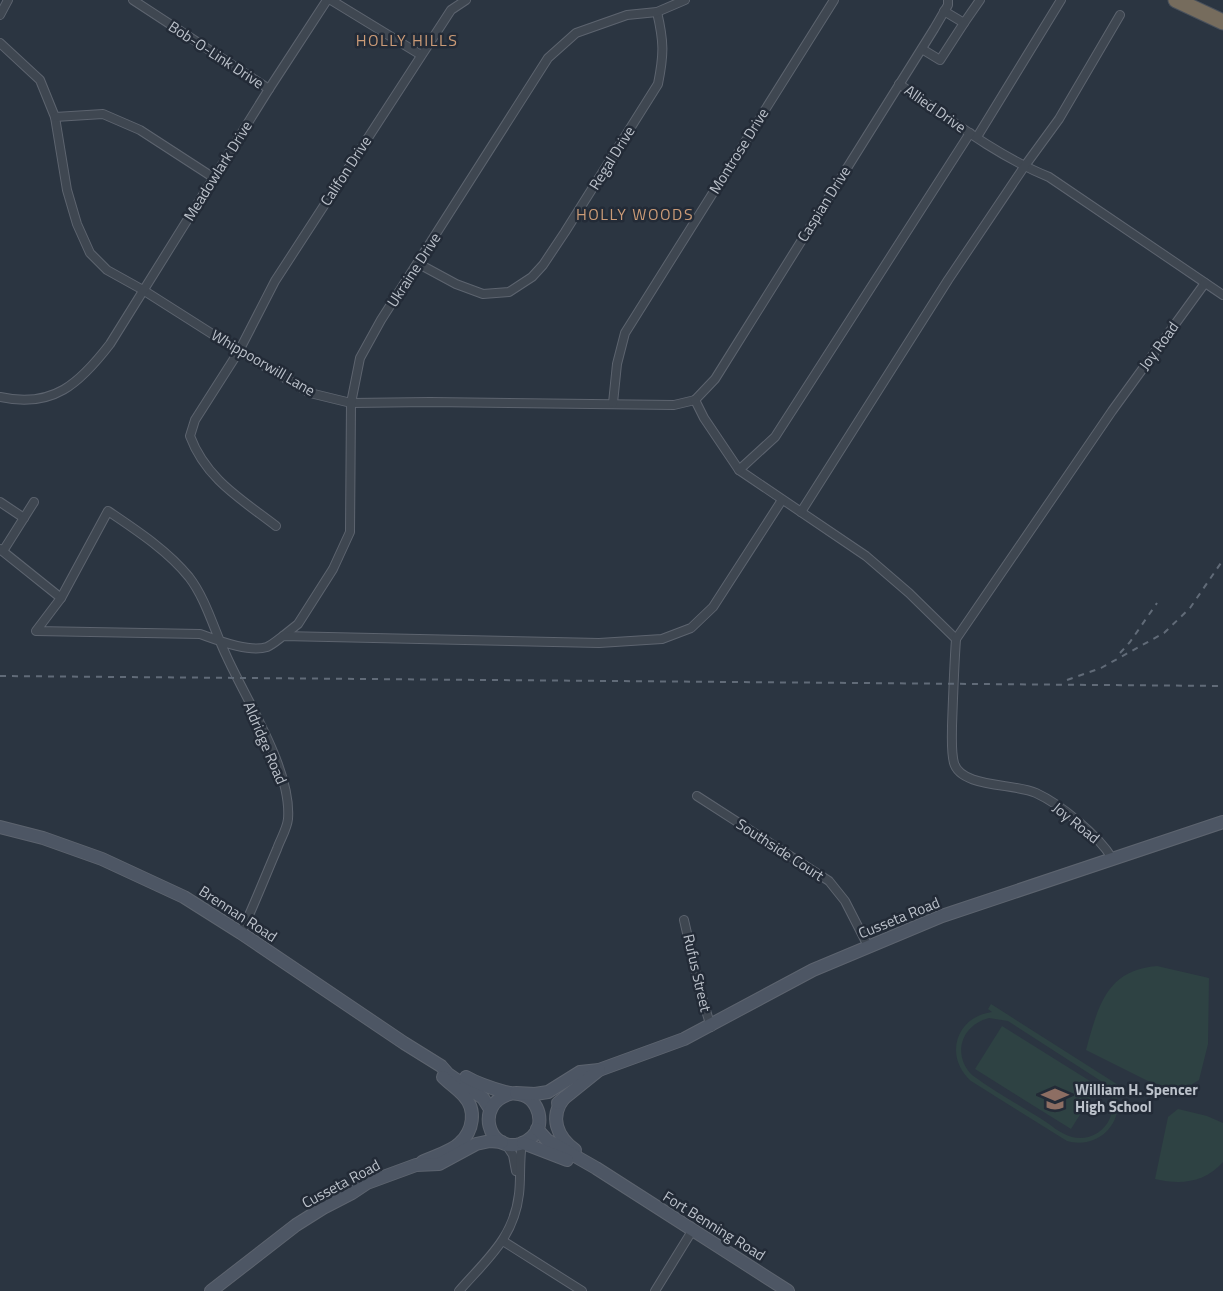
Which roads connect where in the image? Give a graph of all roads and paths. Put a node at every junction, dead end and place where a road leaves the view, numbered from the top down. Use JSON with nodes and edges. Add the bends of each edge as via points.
{"nodes":[{"id":1,"x":8,"y":0,"type":"edge"},
{"id":2,"x":133,"y":0,"type":"edge"},
{"id":3,"x":329,"y":0,"type":"edge"},
{"id":4,"x":466,"y":0,"type":"edge"},
{"id":5,"x":685,"y":0,"type":"edge"},
{"id":6,"x":834,"y":0,"type":"edge"},
{"id":7,"x":980,"y":0,"type":"edge"},
{"id":8,"x":1061,"y":0,"type":"edge"},
{"id":9,"x":1176,"y":0,"type":"edge"},
{"id":10,"x":947,"y":5,"type":"edge"},
{"id":11,"x":657,"y":12,"type":"junction"},
{"id":12,"x":0,"y":15,"type":"edge"},
{"id":13,"x":1120,"y":15,"type":"dead end"},
{"id":14,"x":1223,"y":22,"type":"edge"},
{"id":15,"x":964,"y":24,"type":"junction"},
{"id":16,"x":0,"y":43,"type":"edge"},
{"id":17,"x":922,"y":49,"type":"junction"},
{"id":18,"x":421,"y":55,"type":"junction"},
{"id":19,"x":899,"y":84,"type":"junction"},
{"id":20,"x":269,"y":89,"type":"junction"},
{"id":21,"x":55,"y":117,"type":"junction"},
{"id":22,"x":974,"y":135,"type":"junction"},
{"id":23,"x":1024,"y":167,"type":"junction"},
{"id":24,"x":213,"y":178,"type":"junction"},
{"id":25,"x":419,"y":264,"type":"junction"},
{"id":26,"x":1205,"y":283,"type":"junction"},
{"id":27,"x":143,"y":290,"type":"junction"},
{"id":28,"x":1223,"y":295,"type":"edge"},
{"id":29,"x":239,"y":351,"type":"junction"},
{"id":30,"x":0,"y":397,"type":"edge"},
{"id":31,"x":695,"y":400,"type":"junction"},
{"id":32,"x":351,"y":403,"type":"junction"},
{"id":33,"x":613,"y":403,"type":"junction"},
{"id":34,"x":739,"y":470,"type":"junction"},
{"id":35,"x":782,"y":500,"type":"junction"},
{"id":36,"x":34,"y":501,"type":"dead end"},
{"id":37,"x":0,"y":502,"type":"edge"},
{"id":38,"x":801,"y":512,"type":"junction"},
{"id":39,"x":24,"y":518,"type":"junction"},
{"id":40,"x":276,"y":526,"type":"dead end"},
{"id":41,"x":2,"y":550,"type":"edge"},
{"id":42,"x":61,"y":598,"type":"junction"},
{"id":43,"x":283,"y":636,"type":"junction"},
{"id":44,"x":956,"y":639,"type":"junction"},
{"id":45,"x":219,"y":641,"type":"junction"},
{"id":46,"x":697,"y":796,"type":"dead end"},
{"id":47,"x":1223,"y":822,"type":"edge"},
{"id":48,"x":0,"y":827,"type":"edge"},
{"id":49,"x":1112,"y":858,"type":"junction"},
{"id":50,"x":684,"y":920,"type":"dead end"},
{"id":51,"x":241,"y":933,"type":"junction"},
{"id":52,"x":868,"y":946,"type":"junction"},
{"id":53,"x":711,"y":1027,"type":"junction"},
{"id":54,"x":404,"y":1043,"type":"junction"},
{"id":55,"x":441,"y":1066,"type":"junction"},
{"id":56,"x":599,"y":1070,"type":"junction"},
{"id":57,"x":513,"y":1094,"type":"junction"},
{"id":58,"x":564,"y":1098,"type":"junction"},
{"id":59,"x":489,"y":1112,"type":"junction"},
{"id":60,"x":538,"y":1126,"type":"junction"},
{"id":61,"x":503,"y":1143,"type":"junction"},
{"id":62,"x":522,"y":1143,"type":"junction"},
{"id":63,"x":458,"y":1145,"type":"junction"},
{"id":64,"x":416,"y":1165,"type":"junction"},
{"id":65,"x":596,"y":1168,"type":"junction"},
{"id":66,"x":518,"y":1177,"type":"junction"},
{"id":67,"x":623,"y":1186,"type":"junction"},
{"id":68,"x":692,"y":1231,"type":"junction"},
{"id":69,"x":503,"y":1241,"type":"junction"},
{"id":70,"x":211,"y":1291,"type":"edge"},
{"id":71,"x":459,"y":1291,"type":"edge"},
{"id":72,"x":582,"y":1291,"type":"edge"},
{"id":73,"x":655,"y":1291,"type":"edge"},
{"id":74,"x":788,"y":1291,"type":"edge"}],
"edges":[{"from":1,"to":12,"type":"street"},
{"from":2,"to":20,"type":"street","name":"Bob-O-Link Drive"},
{"from":3,"to":18,"type":"street"},
{"from":3,"to":20,"type":"street","name":"Meadowlark Drive"},
{"from":4,"to":18,"type":"street","name":"Califon Drive","via":[[451,10]]},
{"from":5,"to":11,"type":"street","name":"Ukraine Drive"},
{"from":6,"to":33,"type":"street","name":"Montrose Drive","via":[[625,333]]},
{"from":7,"to":15,"type":"street"},
{"from":8,"to":22,"type":"street"},
{"from":9,"to":14,"type":"highway"},
{"from":10,"to":15,"type":"street"},
{"from":10,"to":17,"type":"street","name":"Caspian Drive"},
{"from":11,"to":25,"type":"street","name":"Ukraine Drive","via":[[627,15],[576,33],[548,58]]},
{"from":11,"to":25,"type":"street","name":"Regal Drive","via":[[663,38],[658,84],[552,253],[532,277],[509,292],[483,294]]},
{"from":13,"to":23,"type":"street","via":[[1059,119]]},
{"from":15,"to":17,"type":"street","via":[[940,60]]},
{"from":16,"to":21,"type":"street","name":"Whippoorwill Lane","via":[[40,80]]},
{"from":17,"to":19,"type":"street","name":"Caspian Drive"},
{"from":18,"to":29,"type":"street","name":"Califon Drive","via":[[275,281]]},
{"from":19,"to":22,"type":"street","name":"Allied Drive"},
{"from":19,"to":31,"type":"street","name":"Caspian Drive","via":[[715,379]]},
{"from":20,"to":24,"type":"street","name":"Meadowlark Drive"},
{"from":21,"to":24,"type":"street","via":[[102,114],[140,130]]},
{"from":21,"to":27,"type":"street","name":"Whippoorwill Lane","via":[[67,190],[86,246],[107,270]]},
{"from":22,"to":23,"type":"street"},
{"from":22,"to":34,"type":"street","via":[[775,437]]},
{"from":23,"to":26,"type":"street","via":[[1049,177]]},
{"from":23,"to":38,"type":"street"},
{"from":24,"to":27,"type":"street","name":"Meadowlark Drive"},
{"from":25,"to":32,"type":"street","name":"Ukraine Drive","via":[[360,358]]},
{"from":26,"to":28,"type":"street"},
{"from":26,"to":44,"type":"street","name":"Joy Road"},
{"from":27,"to":29,"type":"street","name":"Whippoorwill Lane"},
{"from":27,"to":30,"type":"street","name":"Meadowlark Drive","via":[[110,344],[83,376],[54,396],[34,400]]},
{"from":29,"to":32,"type":"street","name":"Whippoorwill Lane","via":[[309,393]]},
{"from":29,"to":40,"type":"street","name":"Califon Drive","via":[[195,420],[190,436],[212,475]]},
{"from":31,"to":33,"type":"street","name":"Whippoorwill Lane","via":[[674,405]]},
{"from":31,"to":34,"type":"street"},
{"from":32,"to":33,"type":"street","name":"Whippoorwill Lane"},
{"from":32,"to":43,"type":"street","name":"Ukraine Drive","via":[[350,532],[333,569],[297,624]]},
{"from":34,"to":35,"type":"street"},
{"from":35,"to":38,"type":"street"},
{"from":35,"to":43,"type":"street","via":[[712,607],[691,628],[662,639],[599,643]]},
{"from":36,"to":39,"type":"street"},
{"from":37,"to":39,"type":"street"},
{"from":38,"to":44,"type":"street","via":[[866,556]]},
{"from":39,"to":41,"type":"street"},
{"from":41,"to":42,"type":"street"},
{"from":42,"to":45,"type":"street","via":[[36,631],[200,634]]},
{"from":42,"to":45,"type":"street","name":"Aldridge Road","via":[[108,511],[165,553],[190,578]]},
{"from":43,"to":45,"type":"street","via":[[267,647],[249,648]]},
{"from":44,"to":49,"type":"street","name":"Joy Road","via":[[952,743],[957,769],[973,780],[1016,786],[1046,799],[1090,832]]},
{"from":45,"to":51,"type":"street","name":"Aldridge Road","via":[[279,770],[288,821]]},
{"from":46,"to":52,"type":"street","name":"Southside Court","via":[[829,881],[845,901]]},
{"from":47,"to":49,"type":"street","name":"Cusseta Road"},
{"from":48,"to":51,"type":"street","name":"Brennan Road","via":[[43,838],[123,869],[184,897]]},
{"from":49,"to":52,"type":"street","name":"Cusseta Road","via":[[942,916]]},
{"from":50,"to":53,"type":"street","name":"Rufus Street"},
{"from":51,"to":54,"type":"street","name":"Brennan Road"},
{"from":52,"to":53,"type":"street","name":"Cusseta Road","via":[[813,970]]},
{"from":53,"to":56,"type":"street","name":"Cusseta Road"},
{"from":54,"to":55,"type":"street","name":"Brennan Road"},
{"from":54,"to":63,"type":"street","via":[[469,1103],[472,1121]]},
{"from":55,"to":57,"type":"street","name":"Brennan Road","via":[[478,1084]]},
{"from":55,"to":59,"type":"street","name":"Brennan Road","via":[[478,1093]]},
{"from":56,"to":57,"type":"street","name":"Cusseta Road","via":[[580,1072],[548,1092]]},
{"from":56,"to":58,"type":"street","name":"Cusseta Road"},
{"from":57,"to":59,"type":"street","via":[[498,1099]]},
{"from":57,"to":60,"type":"street","via":[[532,1101],[538,1112]]},
{"from":58,"to":60,"type":"street","name":"Cusseta Road"},
{"from":58,"to":65,"type":"street","via":[[557,1109],[557,1129],[567,1144]]},
{"from":59,"to":61,"type":"street","via":[[493,1134]]},
{"from":59,"to":63,"type":"street","via":[[473,1134]]},
{"from":60,"to":62,"type":"street","via":[[534,1135]]},
{"from":60,"to":65,"type":"street","name":"Fort Benning Road","via":[[547,1140]]},
{"from":61,"to":62,"type":"street"},
{"from":61,"to":64,"type":"street","name":"Cusseta Road","via":[[476,1144],[439,1164]]},
{"from":61,"to":66,"type":"street","via":[[513,1155]]},
{"from":62,"to":66,"type":"street"},
{"from":62,"to":67,"type":"street","name":"Fort Benning Road"},
{"from":63,"to":64,"type":"street"},
{"from":64,"to":70,"type":"street","name":"Cusseta Road","via":[[367,1183],[323,1208]]},
{"from":65,"to":67,"type":"street","name":"Fort Benning Road"},
{"from":66,"to":69,"type":"street","via":[[516,1214]]},
{"from":67,"to":68,"type":"street","name":"Fort Benning Road"},
{"from":68,"to":73,"type":"street"},
{"from":68,"to":74,"type":"street","name":"Fort Benning Road"},
{"from":69,"to":71,"type":"street"},
{"from":69,"to":72,"type":"street"}]}
